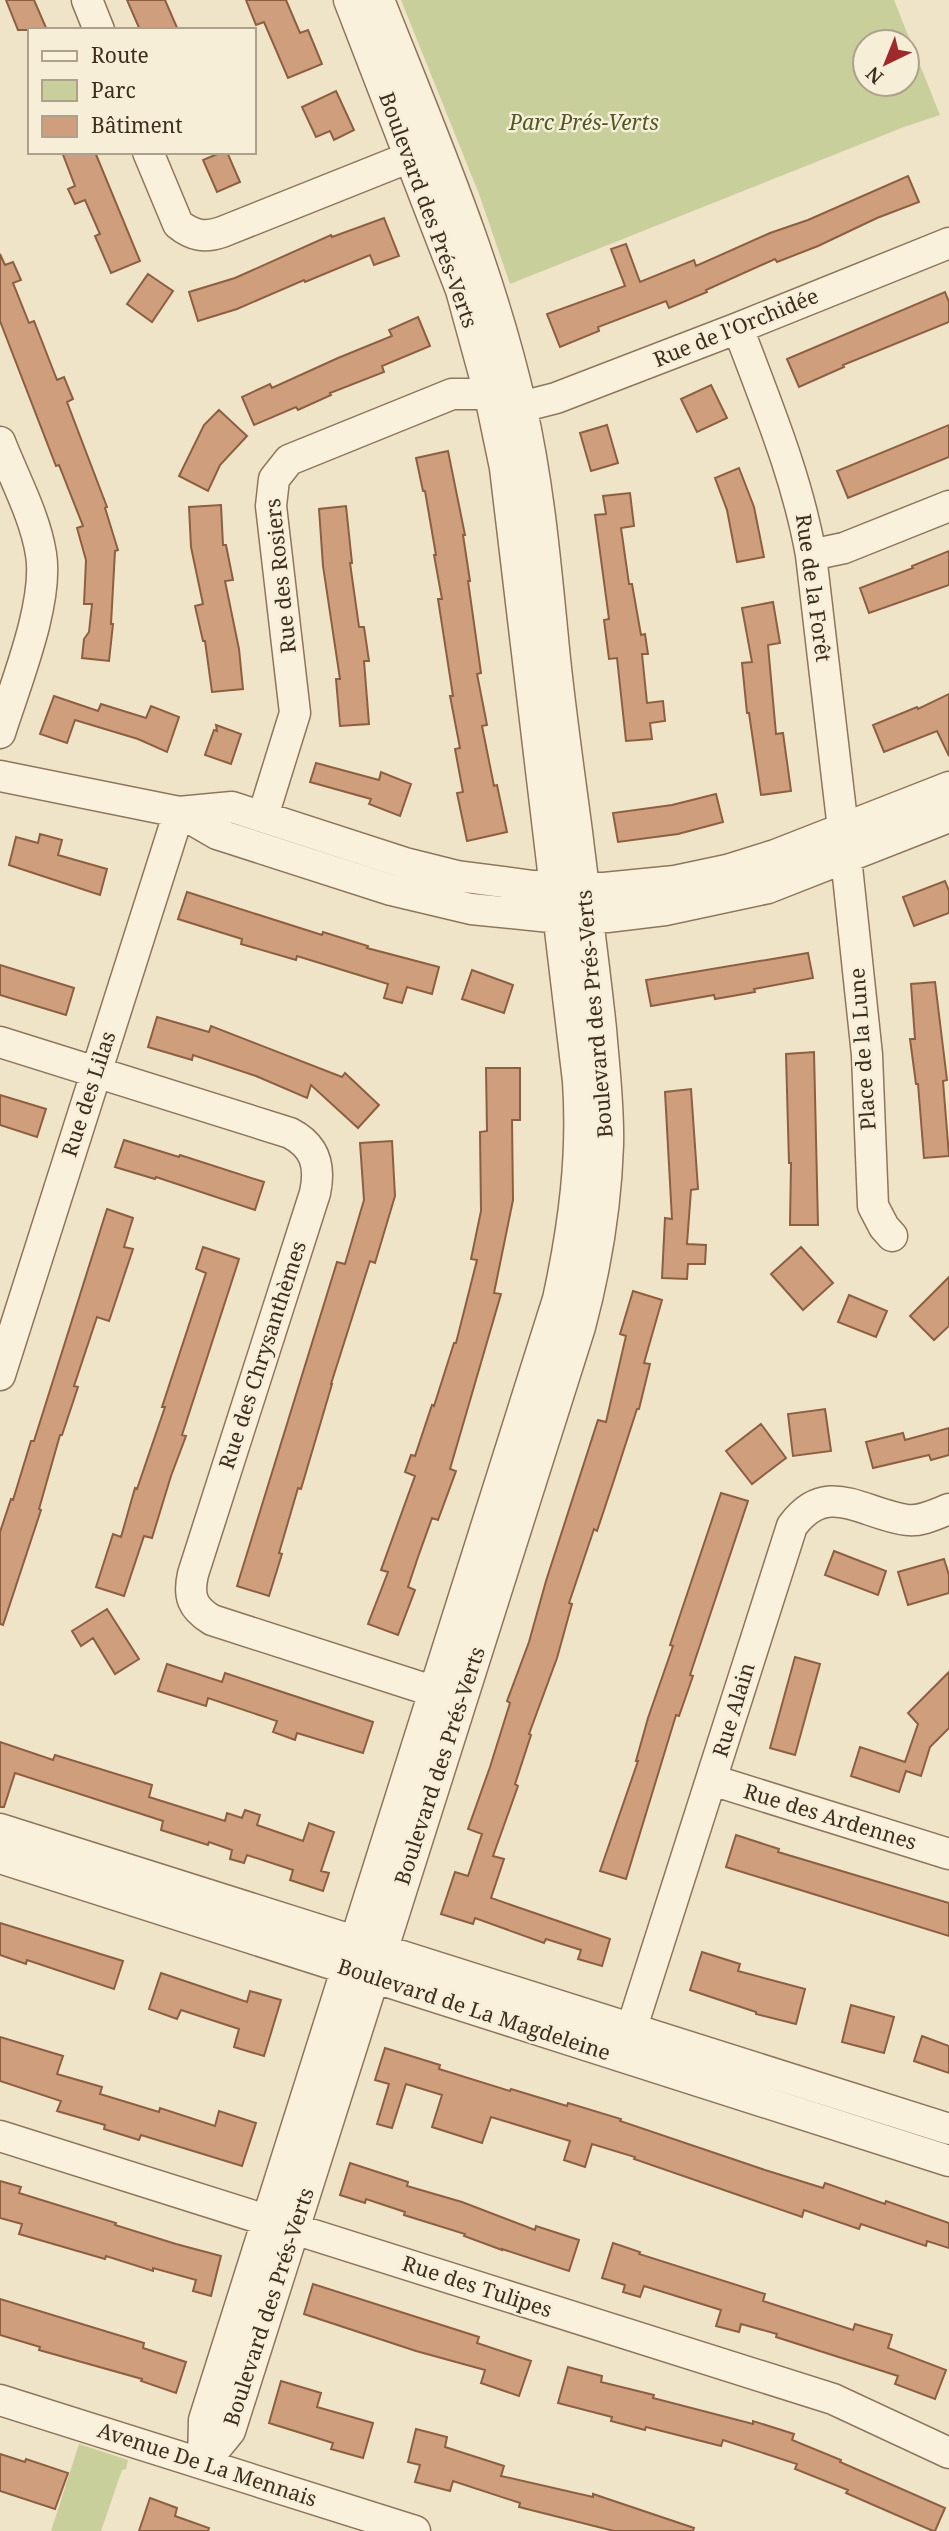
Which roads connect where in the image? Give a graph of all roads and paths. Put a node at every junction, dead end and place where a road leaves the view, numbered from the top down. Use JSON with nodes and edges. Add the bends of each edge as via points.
{"nodes":[{"id":1,"x":87,"y":0,"type":"edge"},
{"id":2,"x":349,"y":0,"type":"edge"},
{"id":3,"x":379,"y":0,"type":"edge"},
{"id":4,"x":98,"y":28,"type":"edge"},
{"id":5,"x":424,"y":151,"type":"junction"},
{"id":6,"x":149,"y":154,"type":"edge"},
{"id":7,"x":949,"y":243,"type":"edge"},
{"id":8,"x":738,"y":328,"type":"junction"},
{"id":9,"x":490,"y":396,"type":"junction"},
{"id":10,"x":521,"y":407,"type":"junction"},
{"id":11,"x":1,"y":447,"type":"edge"},
{"id":12,"x":949,"y":506,"type":"edge"},
{"id":13,"x":811,"y":555,"type":"junction"},
{"id":14,"x":0,"y":733,"type":"edge"},
{"id":15,"x":0,"y":776,"type":"edge"},
{"id":16,"x":949,"y":787,"type":"edge"},
{"id":17,"x":179,"y":812,"type":"junction"},
{"id":18,"x":262,"y":816,"type":"junction"},
{"id":19,"x":949,"y":817,"type":"edge"},
{"id":20,"x":844,"y":843,"type":"junction"},
{"id":21,"x":570,"y":887,"type":"junction"},
{"id":22,"x":560,"y":918,"type":"junction"},
{"id":23,"x":589,"y":918,"type":"junction"},
{"id":24,"x":0,"y":1042,"type":"edge"},
{"id":25,"x":96,"y":1072,"type":"junction"},
{"id":26,"x":892,"y":1236,"type":"dead end"},
{"id":27,"x":11,"y":1301,"type":"edge"},
{"id":28,"x":0,"y":1376,"type":"edge"},
{"id":29,"x":949,"y":1509,"type":"edge"},
{"id":30,"x":448,"y":1696,"type":"junction"},
{"id":31,"x":712,"y":1780,"type":"junction"},
{"id":32,"x":0,"y":1829,"type":"edge"},
{"id":33,"x":949,"y":1853,"type":"edge"},
{"id":34,"x":0,"y":1858,"type":"edge"},
{"id":35,"x":364,"y":1959,"type":"junction"},
{"id":36,"x":632,"y":2028,"type":"junction"},
{"id":37,"x":622,"y":2057,"type":"junction"},
{"id":38,"x":949,"y":2129,"type":"edge"},
{"id":39,"x":0,"y":2136,"type":"edge"},
{"id":40,"x":949,"y":2161,"type":"edge"},
{"id":41,"x":281,"y":2225,"type":"junction"},
{"id":42,"x":0,"y":2400,"type":"edge"},
{"id":43,"x":949,"y":2453,"type":"edge"},
{"id":44,"x":203,"y":2464,"type":"junction"},
{"id":45,"x":415,"y":2531,"type":"edge"}],
"edges":[{"from":1,"to":4,"type":"street"},
{"from":2,"to":5,"type":"street","name":"Boulevard des Prés-Verts"},
{"from":3,"to":5,"type":"street","name":"Boulevard des Prés-Verts"},
{"from":5,"to":6,"type":"street","via":[[205,236],[178,224]]},
{"from":5,"to":9,"type":"street","name":"Boulevard des Prés-Verts"},
{"from":5,"to":10,"type":"street","name":"Boulevard des Prés-Verts","via":[[488,282]]},
{"from":7,"to":8,"type":"street","name":"Rue de l'Orchidée"},
{"from":8,"to":10,"type":"street","name":"Rue de l'Orchidée","via":[[556,398]]},
{"from":8,"to":13,"type":"street","name":"Rue de la Forêt","via":[[787,456]]},
{"from":9,"to":10,"type":"street","name":"Rue des Rosiers"},
{"from":9,"to":18,"type":"street","name":"Rue des Rosiers","via":[[452,394],[300,454],[274,479],[271,506],[295,713]]},
{"from":9,"to":21,"type":"street","name":"Boulevard des Prés-Verts","via":[[514,526],[527,662]]},
{"from":10,"to":21,"type":"street","name":"Boulevard des Prés-Verts","via":[[542,526],[558,683]]},
{"from":11,"to":14,"type":"street","via":[[32,522],[43,568],[36,614]]},
{"from":12,"to":13,"type":"street","via":[[844,548]]},
{"from":13,"to":20,"type":"street","name":"Rue de la Forêt"},
{"from":15,"to":17,"type":"street"},
{"from":16,"to":20,"type":"street"},
{"from":17,"to":18,"type":"street","via":[[232,807]]},
{"from":17,"to":22,"type":"street","via":[[217,834],[391,890],[471,909]]},
{"from":17,"to":25,"type":"street","name":"Rue des Lilas"},
{"from":18,"to":21,"type":"street","via":[[431,870],[495,883]]},
{"from":19,"to":20,"type":"street"},
{"from":20,"to":21,"type":"street","via":[[650,884]]},
{"from":20,"to":23,"type":"street","via":[[777,885],[717,901]]},
{"from":20,"to":26,"type":"street","name":"Place de la Lune","via":[[867,1055],[873,1206]]},
{"from":21,"to":22,"type":"street","name":"Boulevard des Prés-Verts"},
{"from":21,"to":23,"type":"street","name":"Boulevard des Prés-Verts"},
{"from":22,"to":23,"type":"street"},
{"from":22,"to":30,"type":"street","name":"Boulevard des Prés-Verts","via":[[579,1105],[575,1216],[558,1299]]},
{"from":23,"to":30,"type":"street","name":"Boulevard des Prés-Verts","via":[[608,1120],[599,1243],[580,1327]]},
{"from":24,"to":25,"type":"street","name":"Rue des Chrysanthèmes"},
{"from":25,"to":27,"type":"street","name":"Rue des Lilas"},
{"from":25,"to":30,"type":"street","name":"Rue des Chrysanthèmes","via":[[290,1133],[307,1144],[318,1165],[314,1193],[193,1574],[191,1600],[212,1620]]},
{"from":27,"to":28,"type":"street","name":"Rue des Lilas"},
{"from":29,"to":31,"type":"street","name":"Rue Alain","via":[[907,1520],[830,1500],[799,1516],[788,1536]]},
{"from":30,"to":35,"type":"street","name":"Boulevard des Prés-Verts"},
{"from":31,"to":33,"type":"street","name":"Rue des Ardennes"},
{"from":31,"to":36,"type":"street","name":"Rue Alain"},
{"from":32,"to":35,"type":"street","name":"Boulevard de La Magdeleine"},
{"from":34,"to":35,"type":"street","name":"Boulevard de La Magdeleine"},
{"from":35,"to":36,"type":"street","name":"Boulevard de La Magdeleine"},
{"from":35,"to":37,"type":"street","name":"Boulevard de La Magdeleine"},
{"from":35,"to":41,"type":"street","name":"Boulevard des Prés-Verts"},
{"from":36,"to":37,"type":"street","name":"Rue Alain"},
{"from":36,"to":38,"type":"street","name":"Boulevard de La Magdeleine"},
{"from":37,"to":40,"type":"street","name":"Boulevard de La Magdeleine"},
{"from":39,"to":41,"type":"street","name":"Rue des Tulipes"},
{"from":41,"to":43,"type":"street","name":"Rue des Tulipes","via":[[833,2399]]},
{"from":41,"to":44,"type":"street","name":"Boulevard des Prés-Verts","via":[[230,2431]]},
{"from":42,"to":44,"type":"street","name":"Avenue De La Mennais"},
{"from":44,"to":45,"type":"street","name":"Avenue De La Mennais"}]}
